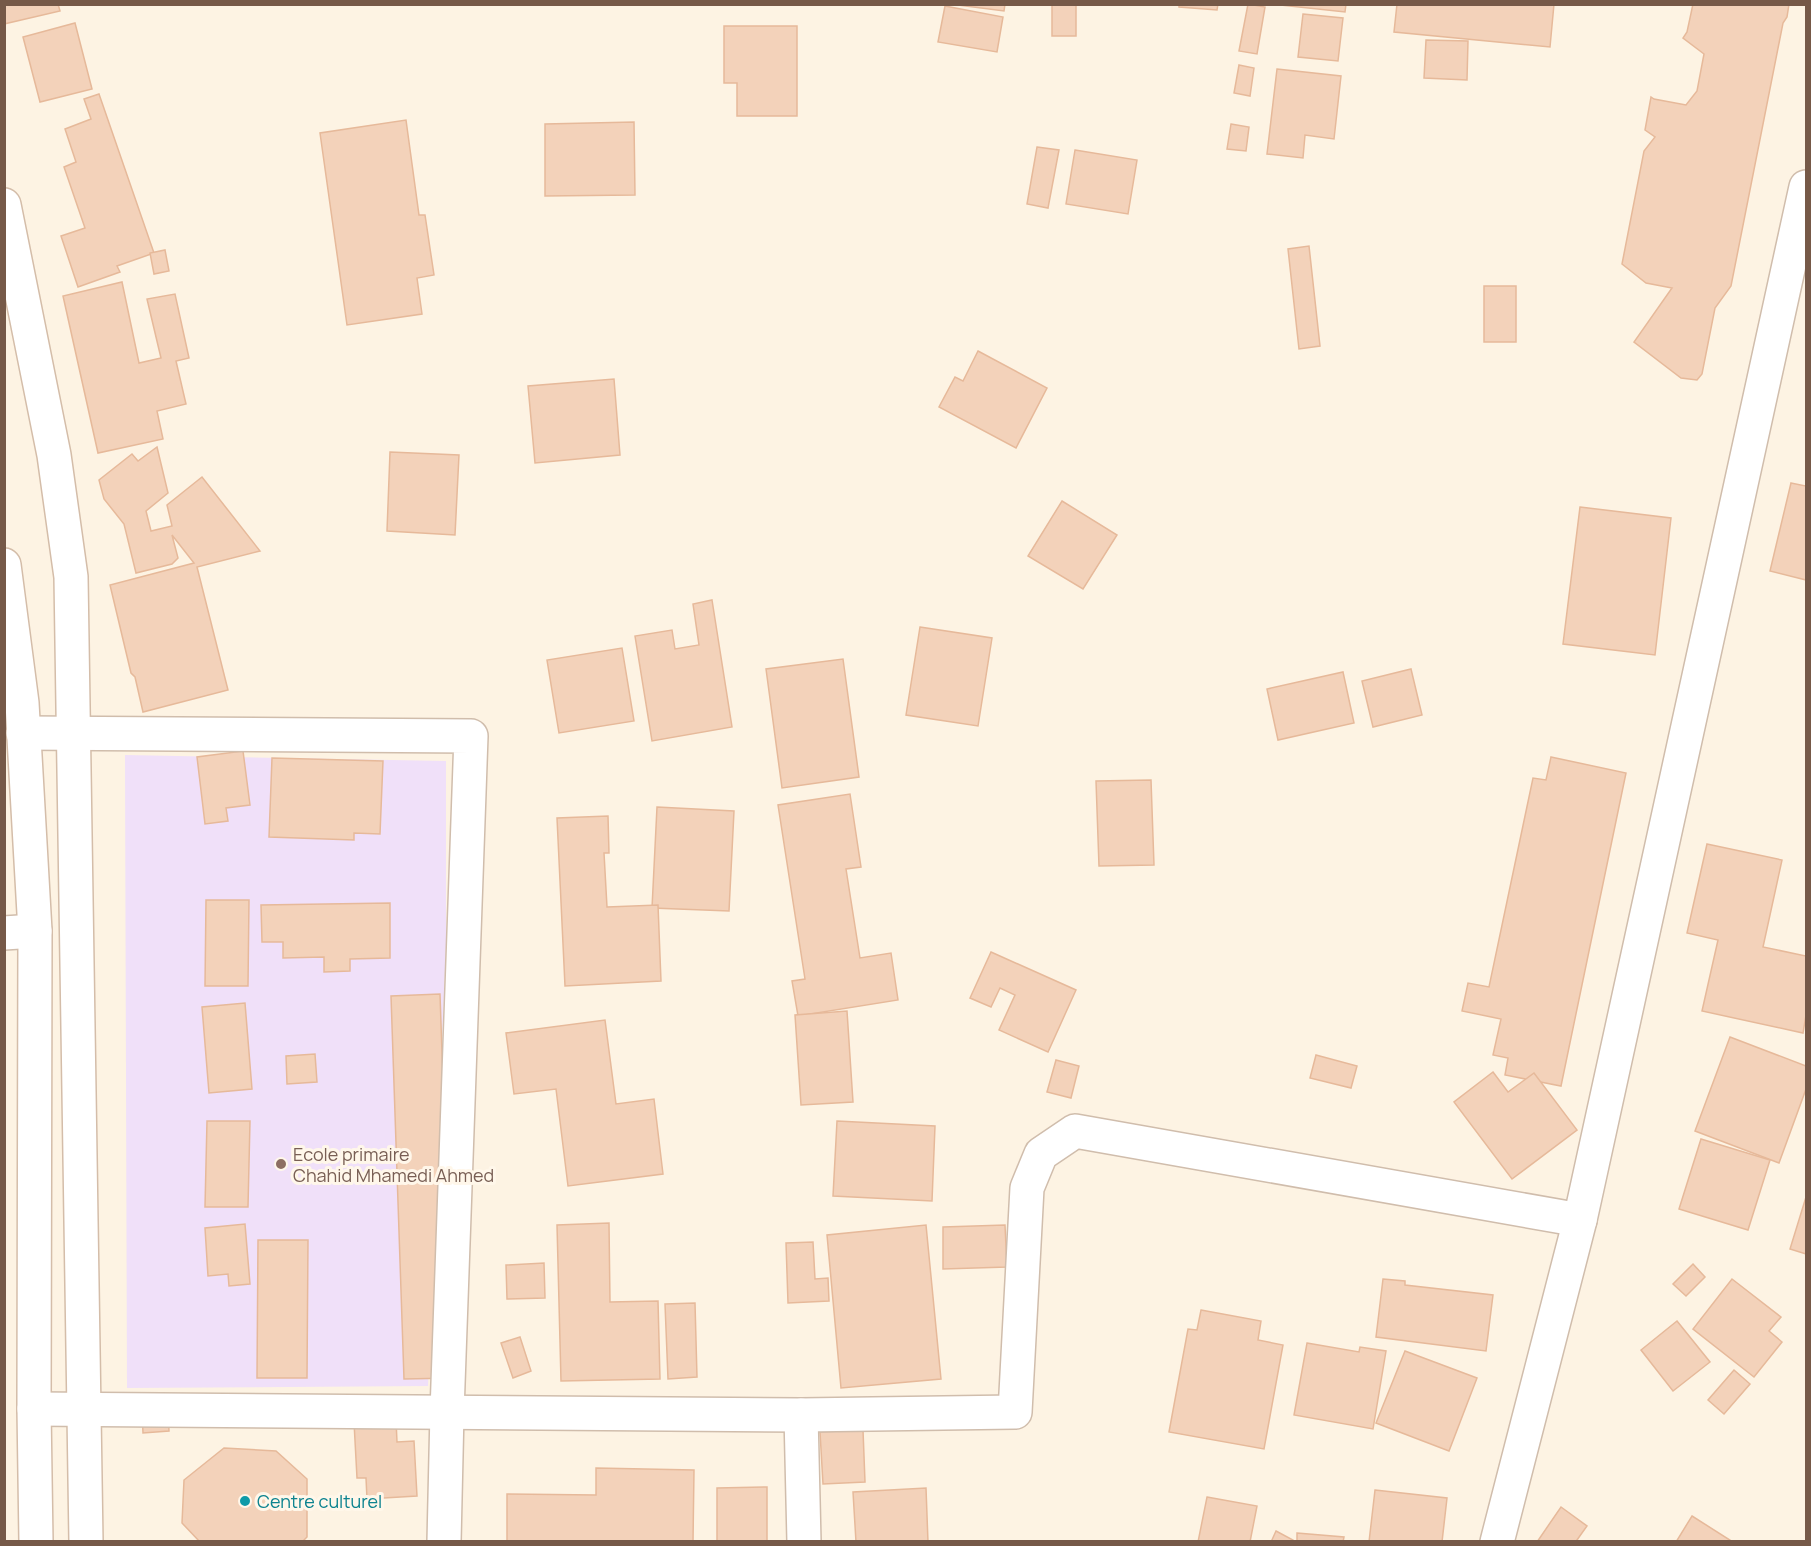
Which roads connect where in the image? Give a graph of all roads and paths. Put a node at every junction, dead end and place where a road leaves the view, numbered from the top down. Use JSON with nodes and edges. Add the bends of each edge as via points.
{"nodes":[{"id":1,"x":1806,"y":187,"type":"edge"},
{"id":2,"x":4,"y":205,"type":"edge"},
{"id":3,"x":4,"y":566,"type":"edge"},
{"id":4,"x":74,"y":732,"type":"junction"},
{"id":5,"x":23,"y":733,"type":"junction"},
{"id":6,"x":20,"y":932,"type":"edge"},
{"id":7,"x":1580,"y":1220,"type":"junction"},
{"id":8,"x":34,"y":1409,"type":"junction"},
{"id":9,"x":84,"y":1409,"type":"junction"},
{"id":10,"x":447,"y":1413,"type":"junction"},
{"id":11,"x":801,"y":1415,"type":"junction"},
{"id":12,"x":36,"y":1542,"type":"edge"},
{"id":13,"x":86,"y":1542,"type":"edge"},
{"id":14,"x":444,"y":1542,"type":"edge"},
{"id":15,"x":804,"y":1542,"type":"edge"},
{"id":16,"x":1497,"y":1542,"type":"edge"}],
"edges":[{"from":1,"to":7,"type":"street"},
{"from":2,"to":4,"type":"street","via":[[54,455],[71,577]]},
{"from":3,"to":5,"type":"street"},
{"from":4,"to":5,"type":"street"},
{"from":4,"to":9,"type":"street"},
{"from":4,"to":10,"type":"street","via":[[471,736]]},
{"from":5,"to":6,"type":"street"},
{"from":6,"to":8,"type":"street"},
{"from":7,"to":11,"type":"street","via":[[1075,1131],[1041,1154],[1027,1188],[1015,1412]]},
{"from":7,"to":16,"type":"street"},
{"from":8,"to":9,"type":"street"},
{"from":8,"to":12,"type":"street"},
{"from":9,"to":10,"type":"street"},
{"from":9,"to":13,"type":"street"},
{"from":10,"to":11,"type":"street"},
{"from":10,"to":14,"type":"street"},
{"from":11,"to":15,"type":"street"}]}
